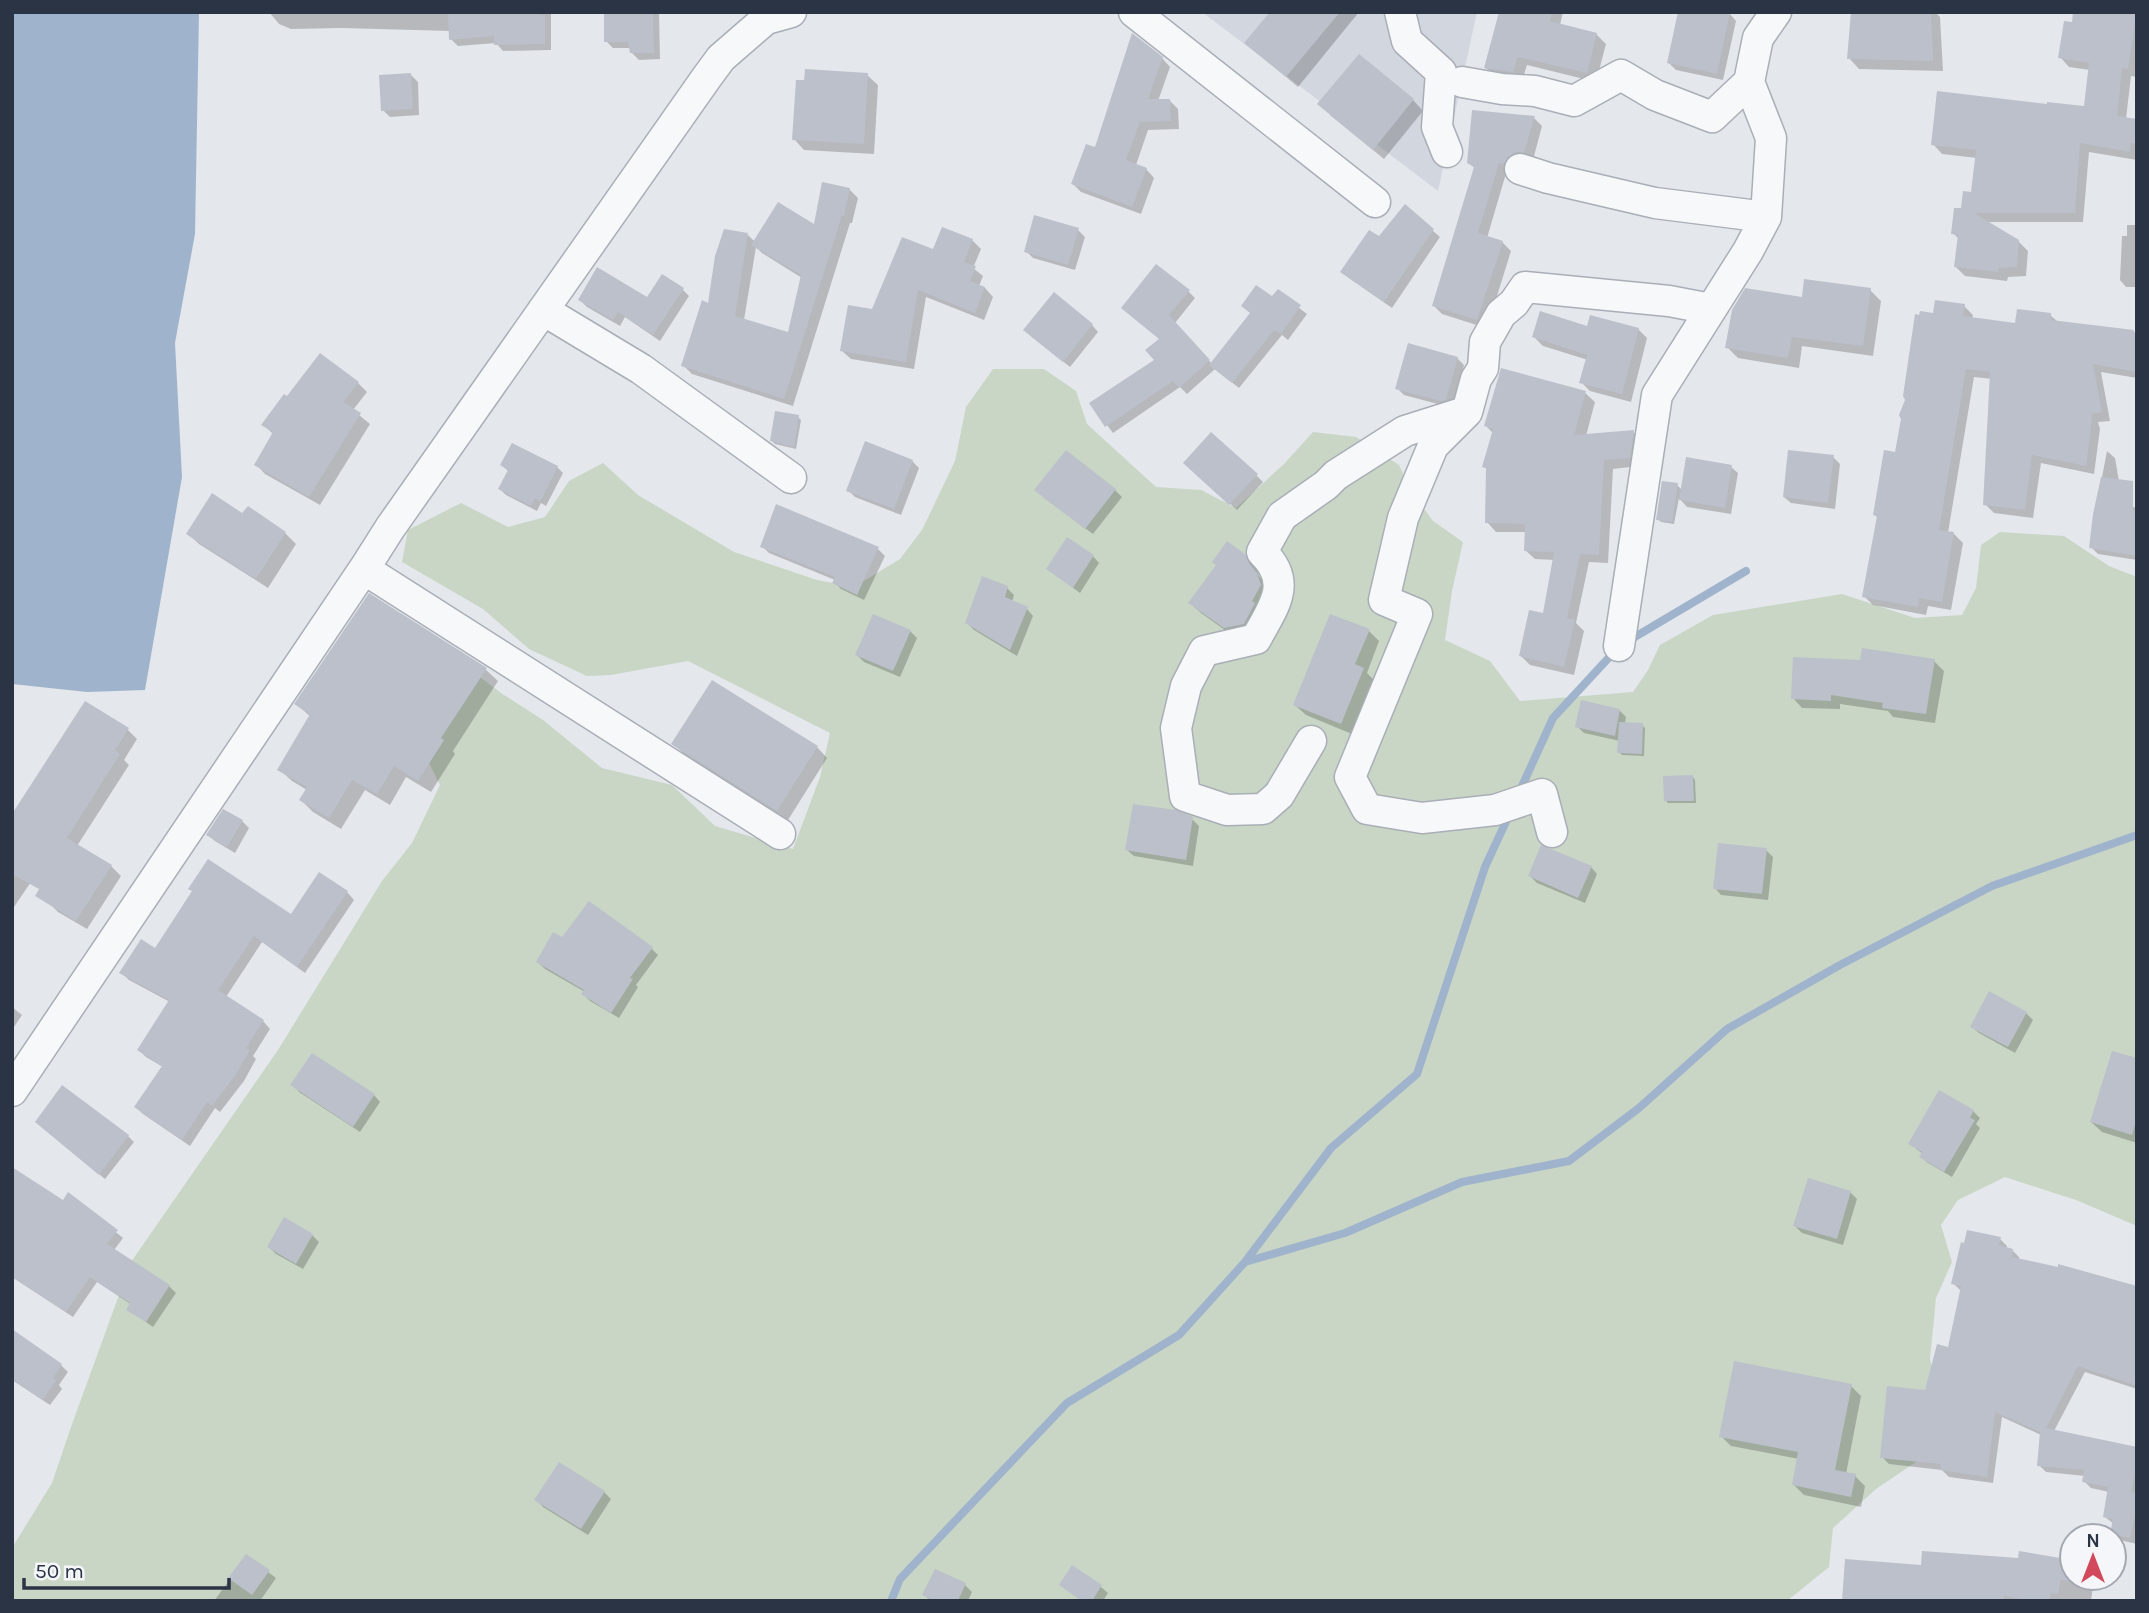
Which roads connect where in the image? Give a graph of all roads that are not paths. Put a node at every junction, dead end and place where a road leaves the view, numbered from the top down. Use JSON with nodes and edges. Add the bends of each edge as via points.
{"nodes":[{"id":1,"x":791,"y":12,"type":"edge"},
{"id":2,"x":1134,"y":12,"type":"edge"},
{"id":3,"x":1400,"y":12,"type":"edge"},
{"id":4,"x":1776,"y":12,"type":"edge"},
{"id":5,"x":1462,"y":82,"type":"dead end"},
{"id":6,"x":1749,"y":82,"type":"junction"},
{"id":7,"x":1447,"y":152,"type":"dead end"},
{"id":8,"x":1520,"y":169,"type":"dead end"},
{"id":9,"x":1374,"y":202,"type":"dead end"},
{"id":10,"x":1766,"y":217,"type":"junction"},
{"id":11,"x":1711,"y":309,"type":"junction"},
{"id":12,"x":542,"y":310,"type":"junction"},
{"id":13,"x":1466,"y":412,"type":"junction"},
{"id":14,"x":791,"y":478,"type":"dead end"},
{"id":15,"x":364,"y":569,"type":"junction"},
{"id":16,"x":1619,"y":646,"type":"dead end"},
{"id":17,"x":1311,"y":741,"type":"dead end"},
{"id":18,"x":1552,"y":832,"type":"dead end"},
{"id":19,"x":780,"y":834,"type":"dead end"},
{"id":20,"x":12,"y":1091,"type":"edge"}],
"edges":[{"from":1,"to":12,"type":"street","via":[[766,19],[721,58]]},
{"from":2,"to":9,"type":"street"},
{"from":3,"to":7,"type":"street","via":[[1407,41],[1441,72],[1437,127]]},
{"from":4,"to":6,"type":"street","via":[[1758,38]]},
{"from":5,"to":6,"type":"street","via":[[1535,91],[1574,102],[1621,75],[1655,95],[1712,117]]},
{"from":6,"to":10,"type":"street","via":[[1771,138]]},
{"from":8,"to":10,"type":"street","via":[[1655,203]]},
{"from":10,"to":11,"type":"street"},
{"from":11,"to":13,"type":"street","via":[[1525,287],[1501,314],[1485,342],[1483,368]]},
{"from":11,"to":16,"type":"street","via":[[1657,395]]},
{"from":12,"to":14,"type":"street","via":[[641,369]]},
{"from":12,"to":15,"type":"street"},
{"from":13,"to":17,"type":"street","via":[[1405,431],[1282,516],[1262,552],[1277,572],[1279,596],[1256,639],[1204,651],[1186,686],[1176,728],[1185,796],[1227,810],[1263,808],[1279,795]]},
{"from":13,"to":18,"type":"street","via":[[1433,446],[1403,518],[1384,600],[1417,614],[1350,777],[1367,809],[1422,818],[1495,810],[1542,794]]},
{"from":15,"to":19,"type":"street"},
{"from":15,"to":20,"type":"street"}]}
